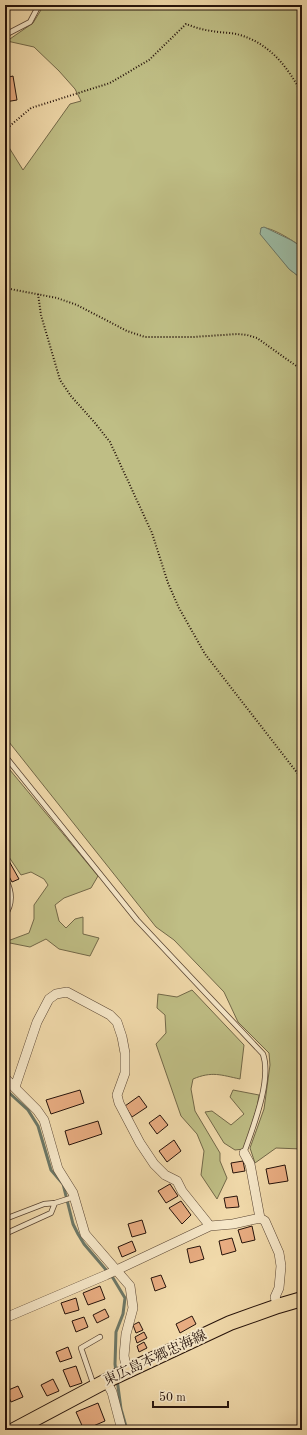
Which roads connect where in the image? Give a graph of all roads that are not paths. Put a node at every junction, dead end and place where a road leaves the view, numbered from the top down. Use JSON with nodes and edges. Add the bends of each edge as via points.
{"nodes":[{"id":1,"x":39,"y":5,"type":"edge"},
{"id":2,"x":5,"y":35,"type":"edge"},
{"id":3,"x":5,"y":756,"type":"edge"},
{"id":4,"x":6,"y":880,"type":"edge"},
{"id":5,"x":5,"y":914,"type":"edge"},
{"id":6,"x":5,"y":1078,"type":"edge"},
{"id":7,"x":15,"y":1087,"type":"junction"},
{"id":8,"x":244,"y":1153,"type":"joint"},
{"id":9,"x":73,"y":1198,"type":"junction"},
{"id":10,"x":55,"y":1203,"type":"junction"},
{"id":11,"x":260,"y":1218,"type":"junction"},
{"id":12,"x":5,"y":1219,"type":"edge"},
{"id":13,"x":210,"y":1226,"type":"junction"},
{"id":14,"x":7,"y":1233,"type":"dead end"},
{"id":15,"x":111,"y":1272,"type":"junction"},
{"id":16,"x":302,"y":1300,"type":"edge"},
{"id":17,"x":278,"y":1306,"type":"junction"},
{"id":18,"x":5,"y":1318,"type":"edge"},
{"id":19,"x":100,"y":1337,"type":"dead end"},
{"id":20,"x":113,"y":1378,"type":"junction"},
{"id":21,"x":14,"y":1430,"type":"edge"},
{"id":22,"x":122,"y":1430,"type":"edge"}],
"edges":[{"from":1,"to":2,"type":"lane","via":[[30,22]]},
{"from":3,"to":8,"type":"lane","via":[[137,920],[264,1054],[266,1070],[260,1107]]},
{"from":4,"to":5,"type":"lane","via":[[10,887],[11,902]]},
{"from":6,"to":7,"type":"street"},
{"from":7,"to":9,"type":"street","via":[[44,1120],[58,1169],[73,1193]]},
{"from":7,"to":13,"type":"street","via":[[37,1022],[49,999],[56,994],[67,992],[110,1015],[118,1022],[125,1053],[125,1073],[116,1095],[119,1103],[154,1164],[165,1175],[178,1181],[182,1191]]},
{"from":8,"to":11,"type":"street","via":[[250,1164]]},
{"from":9,"to":10,"type":"lane"},
{"from":9,"to":15,"type":"street","via":[[85,1234],[103,1256]]},
{"from":10,"to":12,"type":"lane","via":[[44,1204]]},
{"from":10,"to":14,"type":"lane","via":[[51,1213]]},
{"from":11,"to":13,"type":"street"},
{"from":11,"to":17,"type":"street","via":[[265,1221],[279,1253],[281,1266],[276,1297]]},
{"from":13,"to":15,"type":"street"},
{"from":15,"to":18,"type":"street"},
{"from":15,"to":20,"type":"street","via":[[130,1286],[133,1308],[126,1334],[124,1356]]},
{"from":16,"to":17,"type":"main road","name":"東広島本郷忠海線"},
{"from":17,"to":20,"type":"main road","name":"東広島本郷忠海線","via":[[230,1323]]},
{"from":19,"to":20,"type":"lane","via":[[81,1348]]},
{"from":20,"to":21,"type":"main road","name":"東広島本郷忠海線"},
{"from":20,"to":22,"type":"street","via":[[112,1392]]}]}
